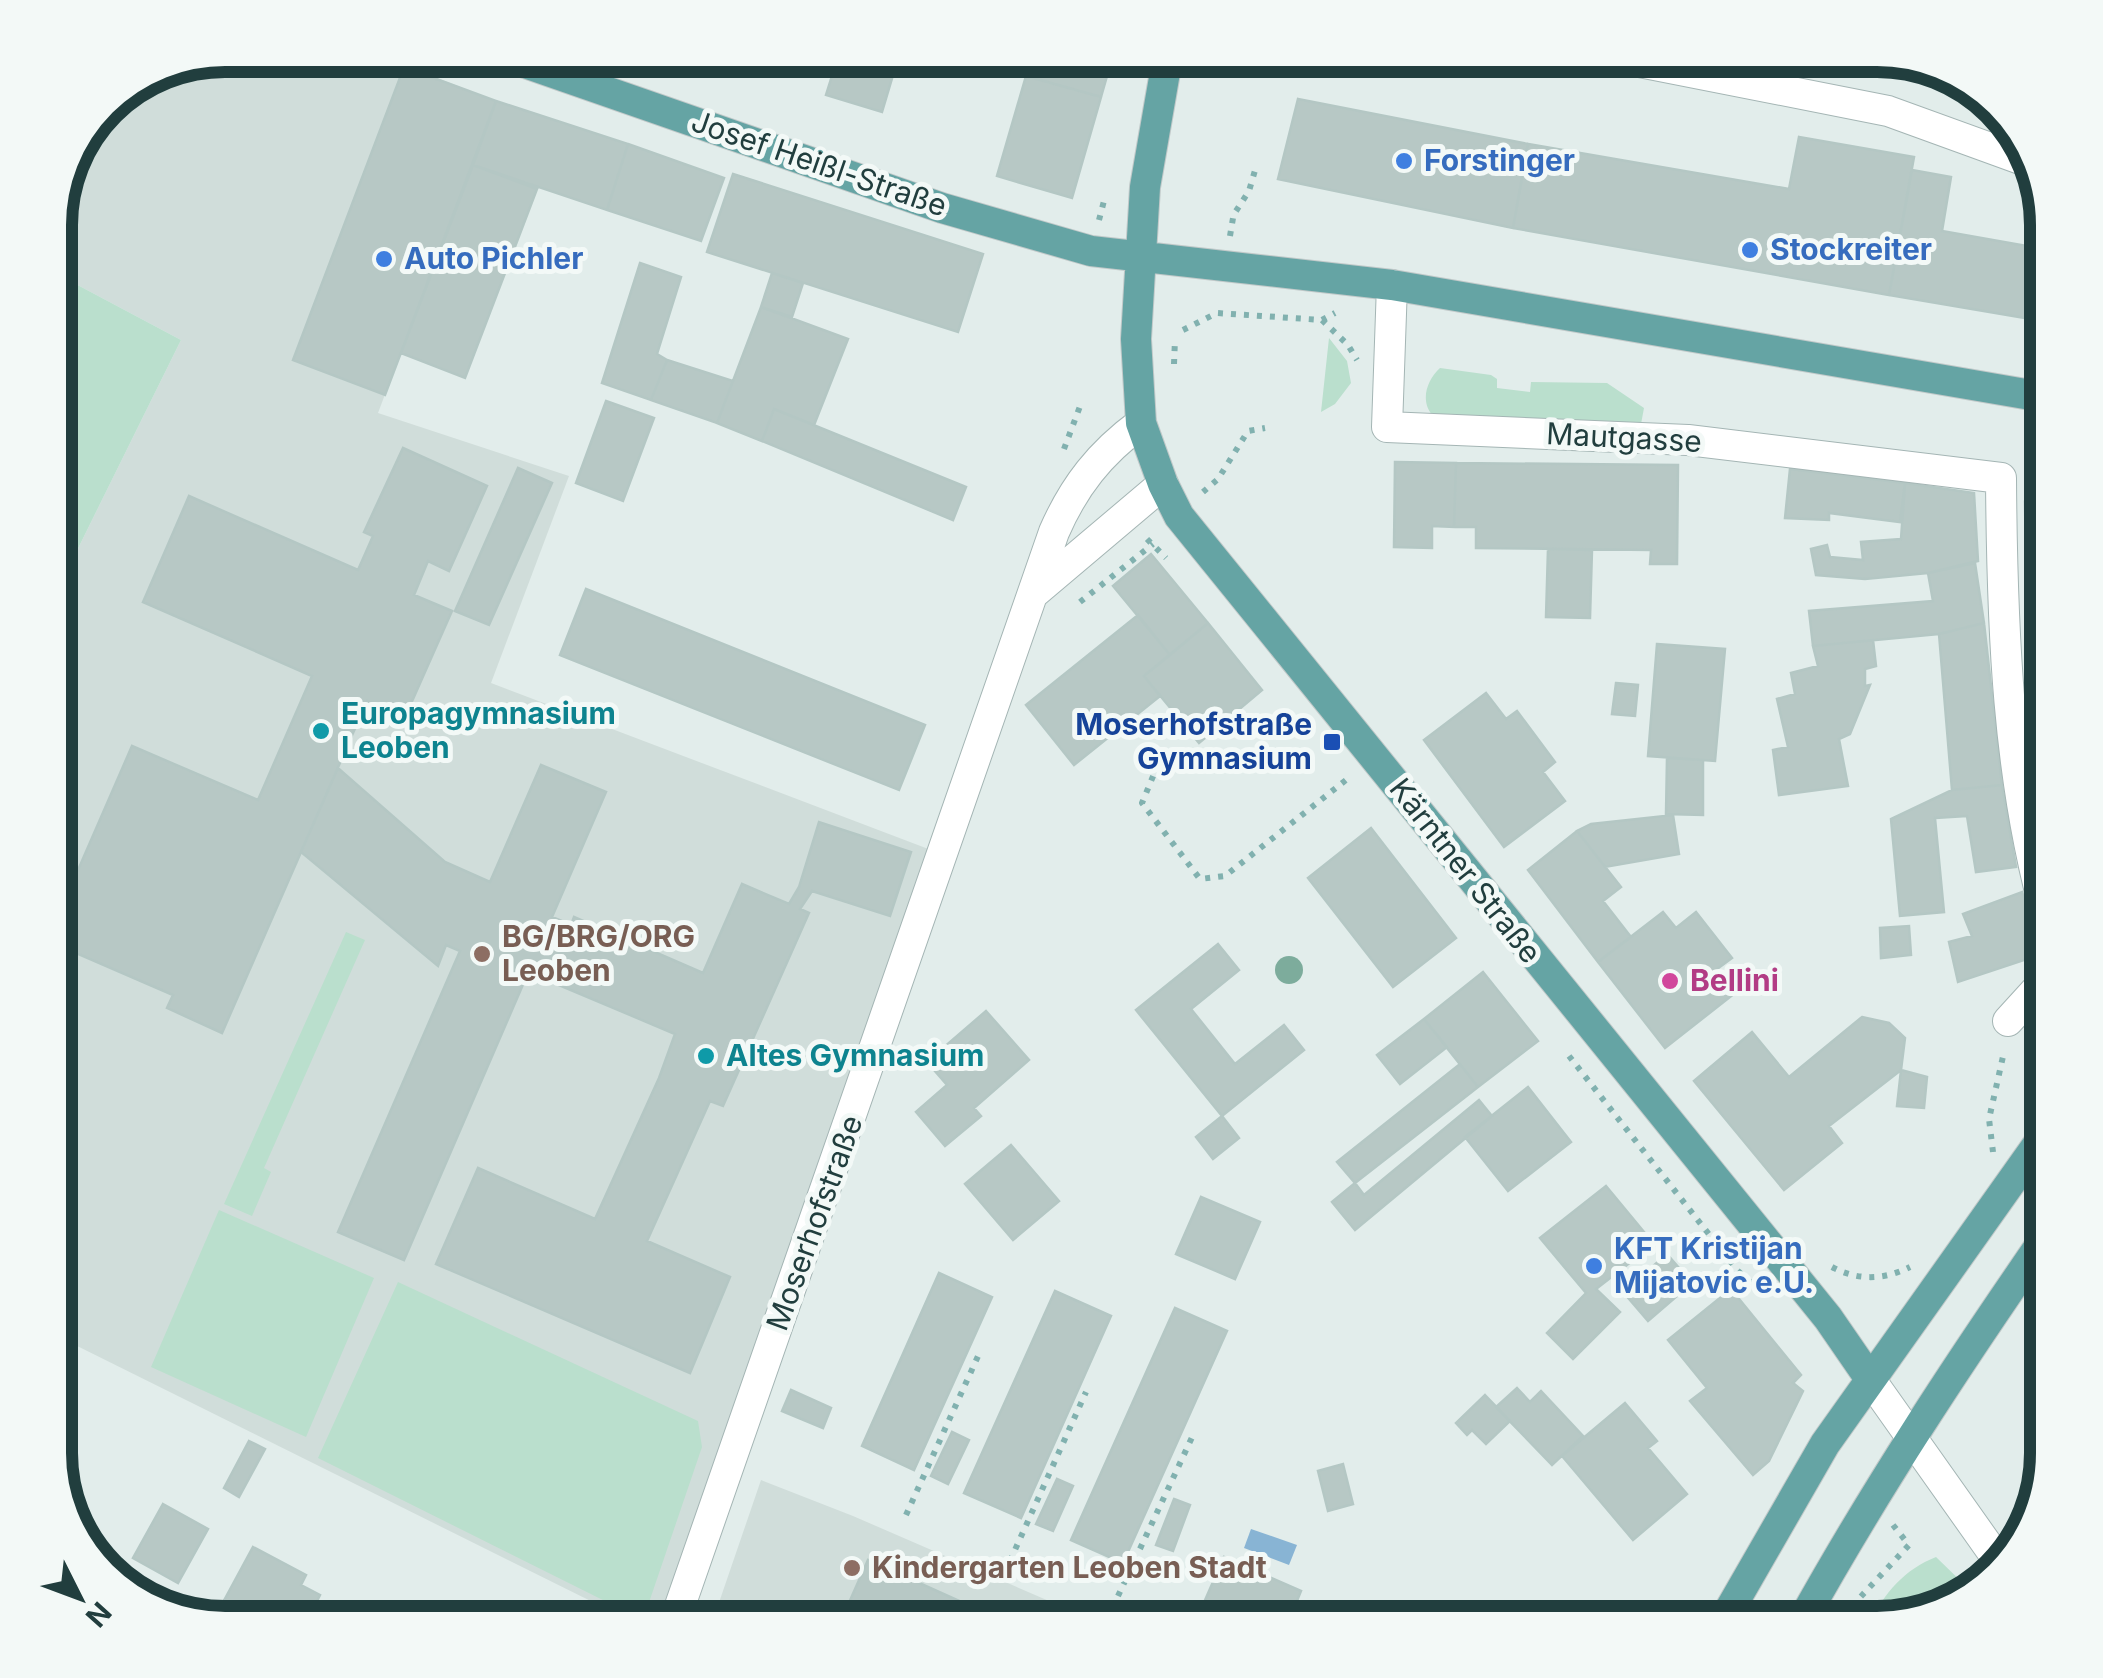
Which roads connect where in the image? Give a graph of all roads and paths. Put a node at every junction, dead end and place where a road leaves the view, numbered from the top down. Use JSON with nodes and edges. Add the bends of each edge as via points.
{"nodes":[{"id":1,"x":551,"y":72,"type":"edge"},
{"id":2,"x":1165,"y":72,"type":"edge"},
{"id":3,"x":1692,"y":72,"type":"edge"},
{"id":4,"x":2014,"y":157,"type":"edge"},
{"id":5,"x":1256,"y":167,"type":"dead end"},
{"id":6,"x":1236,"y":211,"type":"dead end"},
{"id":7,"x":1141,"y":260,"type":"junction"},
{"id":8,"x":1392,"y":285,"type":"junction"},
{"id":9,"x":1322,"y":320,"type":"dead end"},
{"id":10,"x":1183,"y":330,"type":"dead end"},
{"id":11,"x":1175,"y":339,"type":"dead end"},
{"id":12,"x":1173,"y":372,"type":"dead end"},
{"id":13,"x":2030,"y":395,"type":"edge"},
{"id":14,"x":1141,"y":423,"type":"junction"},
{"id":15,"x":1198,"y":477,"type":"dead end"},
{"id":16,"x":1162,"y":484,"type":"junction"},
{"id":17,"x":1212,"y":502,"type":"dead end"},
{"id":18,"x":1032,"y":595,"type":"junction"},
{"id":19,"x":1163,"y":752,"type":"dead end"},
{"id":20,"x":1350,"y":776,"type":"dead end"},
{"id":21,"x":2030,"y":852,"type":"edge"},
{"id":22,"x":2030,"y":997,"type":"edge"},
{"id":23,"x":2008,"y":1021,"type":"joint"},
{"id":24,"x":2030,"y":1155,"type":"edge"},
{"id":25,"x":1996,"y":1160,"type":"dead end"},
{"id":26,"x":2030,"y":1260,"type":"edge"},
{"id":27,"x":1891,"y":1276,"type":"dead end"},
{"id":28,"x":1861,"y":1278,"type":"dead end"},
{"id":29,"x":979,"y":1354,"type":"dead end"},
{"id":30,"x":1870,"y":1379,"type":"junction"},
{"id":31,"x":1086,"y":1392,"type":"dead end"},
{"id":32,"x":1196,"y":1431,"type":"dead end"},
{"id":33,"x":1910,"y":1437,"type":"junction"},
{"id":34,"x":906,"y":1515,"type":"dead end"},
{"id":35,"x":1909,"y":1545,"type":"dead end"},
{"id":36,"x":1993,"y":1552,"type":"edge"},
{"id":37,"x":1010,"y":1561,"type":"dead end"},
{"id":38,"x":1118,"y":1596,"type":"dead end"},
{"id":39,"x":680,"y":1606,"type":"edge"},
{"id":40,"x":1732,"y":1606,"type":"edge"},
{"id":41,"x":1811,"y":1606,"type":"edge"},
{"id":42,"x":1853,"y":1606,"type":"edge"}],
"edges":[{"from":1,"to":7,"type":"main road","name":"Josef Heißl-Straße","via":[[942,208]]},
{"from":2,"to":7,"type":"main road","name":"Kärntner Straße","via":[[1145,187]]},
{"from":3,"to":4,"type":"street","via":[[1888,110]]},
{"from":5,"to":6,"type":"path"},
{"from":7,"to":8,"type":"main road"},
{"from":7,"to":14,"type":"main road","name":"Kärntner Straße"},
{"from":8,"to":13,"type":"main road"},
{"from":8,"to":21,"type":"street","name":"Mautgasse","via":[[1387,427],[1688,440],[2001,478],[2002,630]]},
{"from":9,"to":10,"type":"path","via":[[1217,313]]},
{"from":11,"to":12,"type":"path"},
{"from":14,"to":16,"type":"main road","name":"Kärntner Straße"},
{"from":14,"to":18,"type":"street","name":"Moserhofstraße","via":[[1106,448],[1068,502]]},
{"from":15,"to":17,"type":"path"},
{"from":16,"to":18,"type":"street"},
{"from":16,"to":30,"type":"main road","name":"Kärntner Straße","via":[[1180,516],[1828,1318]]},
{"from":18,"to":39,"type":"street","name":"Moserhofstraße"},
{"from":19,"to":20,"type":"path","via":[[1142,803],[1200,879],[1225,876]]},
{"from":22,"to":23,"type":"street"},
{"from":23,"to":25,"type":"path","via":[[1989,1119]]},
{"from":24,"to":30,"type":"main road"},
{"from":26,"to":33,"type":"main road"},
{"from":27,"to":28,"type":"path"},
{"from":29,"to":34,"type":"path"},
{"from":30,"to":33,"type":"street","name":"Kärntner Straße"},
{"from":30,"to":40,"type":"main road"},
{"from":31,"to":37,"type":"path"},
{"from":32,"to":38,"type":"path"},
{"from":33,"to":36,"type":"street","name":"Kärntner Straße"},
{"from":33,"to":41,"type":"main road"},
{"from":35,"to":42,"type":"path"}]}
